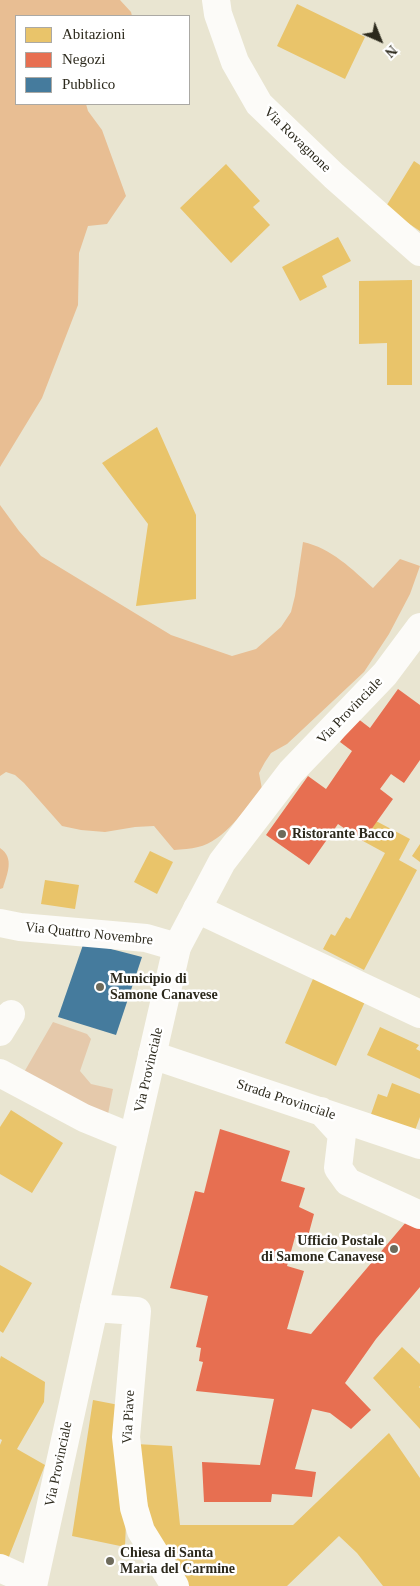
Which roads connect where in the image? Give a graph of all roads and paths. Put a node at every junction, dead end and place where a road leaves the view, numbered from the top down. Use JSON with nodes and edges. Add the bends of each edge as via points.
{"nodes":[{"id":1,"x":216,"y":0,"type":"edge"},
{"id":2,"x":420,"y":252,"type":"edge"},
{"id":3,"x":420,"y":628,"type":"edge"},
{"id":4,"x":197,"y":909,"type":"junction"},
{"id":5,"x":0,"y":923,"type":"edge"},
{"id":6,"x":177,"y":947,"type":"junction"},
{"id":7,"x":420,"y":1014,"type":"edge"},
{"id":8,"x":152,"y":1055,"type":"junction"},
{"id":9,"x":0,"y":1073,"type":"edge"},
{"id":10,"x":321,"y":1111,"type":"junction"},
{"id":11,"x":133,"y":1138,"type":"junction"},
{"id":12,"x":420,"y":1145,"type":"edge"},
{"id":13,"x":420,"y":1215,"type":"edge"},
{"id":14,"x":94,"y":1308,"type":"junction"},
{"id":15,"x":0,"y":1568,"type":"edge"},
{"id":16,"x":33,"y":1584,"type":"edge"},
{"id":17,"x":175,"y":1586,"type":"edge"}],
"edges":[{"from":1,"to":2,"type":"street","name":"Via Rovagnone","via":[[235,62],[259,104]]},
{"from":3,"to":4,"type":"street","name":"Via Provinciale","via":[[385,674],[291,772],[222,862]]},
{"from":4,"to":6,"type":"street","name":"Via Provinciale"},
{"from":4,"to":7,"type":"street"},
{"from":5,"to":6,"type":"street","name":"Via Quattro Novembre","via":[[146,938]]},
{"from":6,"to":8,"type":"street","name":"Via Provinciale"},
{"from":8,"to":10,"type":"street","name":"Strada Provinciale"},
{"from":8,"to":11,"type":"street","name":"Via Provinciale"},
{"from":9,"to":11,"type":"street","via":[[84,1118]]},
{"from":10,"to":12,"type":"street","name":"Strada Provinciale"},
{"from":10,"to":13,"type":"street","via":[[342,1134],[338,1168],[348,1182]]},
{"from":11,"to":14,"type":"street","name":"Via Provinciale"},
{"from":14,"to":16,"type":"street","name":"Via Provinciale"},
{"from":14,"to":17,"type":"street","name":"Via Piave","via":[[137,1311],[126,1437],[134,1508],[141,1531]]},
{"from":15,"to":16,"type":"street"}]}
